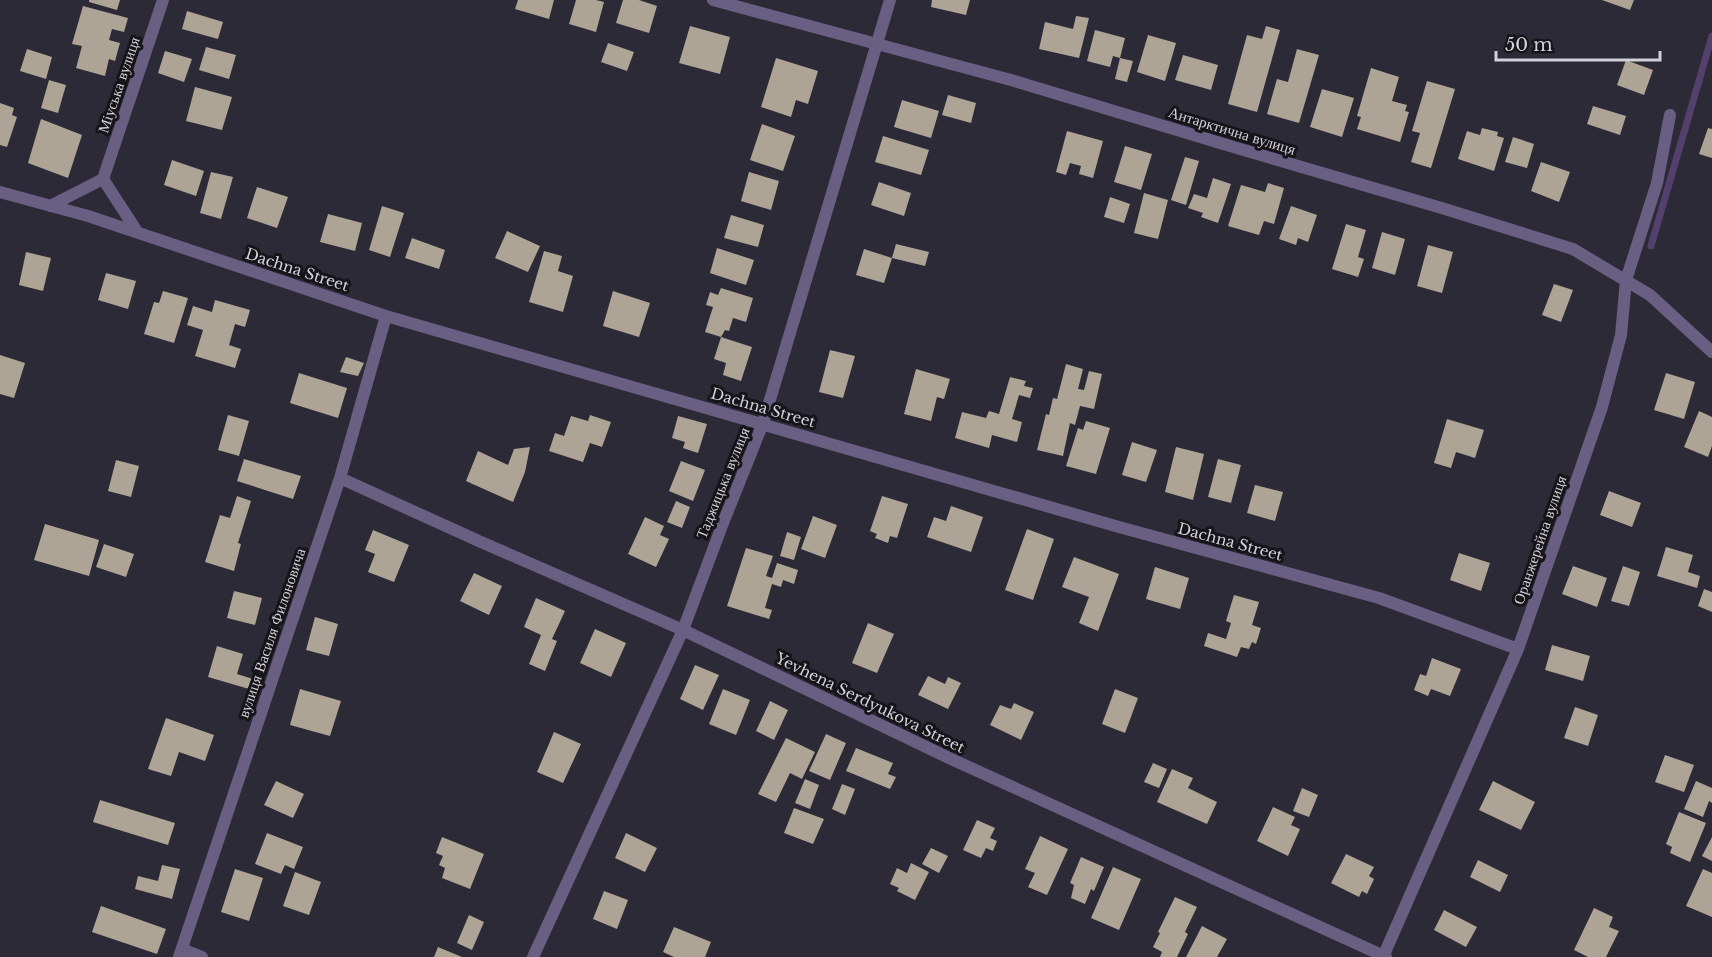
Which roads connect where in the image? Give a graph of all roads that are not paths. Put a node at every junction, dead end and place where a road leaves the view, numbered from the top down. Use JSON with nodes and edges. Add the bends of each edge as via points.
{"nodes":[{"id":1,"x":163,"y":0,"type":"edge"},
{"id":2,"x":713,"y":0,"type":"edge"},
{"id":3,"x":890,"y":0,"type":"edge"},
{"id":4,"x":877,"y":45,"type":"junction"},
{"id":5,"x":1670,"y":115,"type":"dead end"},
{"id":6,"x":103,"y":179,"type":"junction"},
{"id":7,"x":0,"y":192,"type":"edge"},
{"id":8,"x":50,"y":206,"type":"junction"},
{"id":9,"x":138,"y":233,"type":"junction"},
{"id":10,"x":1626,"y":280,"type":"junction"},
{"id":11,"x":386,"y":316,"type":"junction"},
{"id":12,"x":1712,"y":352,"type":"edge"},
{"id":13,"x":763,"y":423,"type":"junction"},
{"id":14,"x":340,"y":478,"type":"junction"},
{"id":15,"x":683,"y":630,"type":"junction"},
{"id":16,"x":1518,"y":649,"type":"junction"},
{"id":17,"x":180,"y":953,"type":"edge"},
{"id":18,"x":202,"y":957,"type":"edge"},
{"id":19,"x":533,"y":957,"type":"edge"},
{"id":20,"x":1384,"y":957,"type":"edge"}],
"edges":[{"from":1,"to":6,"type":"street","name":"Міуська вулиця"},
{"from":2,"to":4,"type":"street","name":"Антарктична вулиця"},
{"from":3,"to":4,"type":"street","name":"Таджицька вулиця"},
{"from":4,"to":10,"type":"street","name":"Антарктична вулиця","via":[[1011,80],[1573,249]]},
{"from":4,"to":13,"type":"street","name":"Таджицька вулиця"},
{"from":5,"to":10,"type":"street","name":"Оранжерейна вулиця","via":[[1657,183]]},
{"from":6,"to":8,"type":"street"},
{"from":6,"to":9,"type":"street"},
{"from":7,"to":8,"type":"street","name":"Dachna Street"},
{"from":8,"to":9,"type":"street","name":"Dachna Street"},
{"from":9,"to":11,"type":"street","name":"Dachna Street"},
{"from":10,"to":12,"type":"street","name":"Антарктична вулиця","via":[[1650,295]]},
{"from":10,"to":16,"type":"street","name":"Оранжерейна вулиця","via":[[1621,335],[1602,407]]},
{"from":11,"to":13,"type":"street","name":"Dachna Street"},
{"from":11,"to":14,"type":"street","name":"вулиця Василя Филоновича"},
{"from":13,"to":15,"type":"street","name":"Таджицька вулиця"},
{"from":13,"to":16,"type":"street","name":"Dachna Street","via":[[1379,598]]},
{"from":14,"to":15,"type":"street","name":"Yevhena Serdyukova Street"},
{"from":14,"to":17,"type":"street","name":"вулиця Василя Филоновича"},
{"from":15,"to":19,"type":"street","name":"Таджицька вулиця"},
{"from":15,"to":20,"type":"street","name":"Yevhena Serdyukova Street","via":[[949,758]]},
{"from":16,"to":20,"type":"street","name":"Оранжерейна вулиця"},
{"from":17,"to":18,"type":"street"}]}
